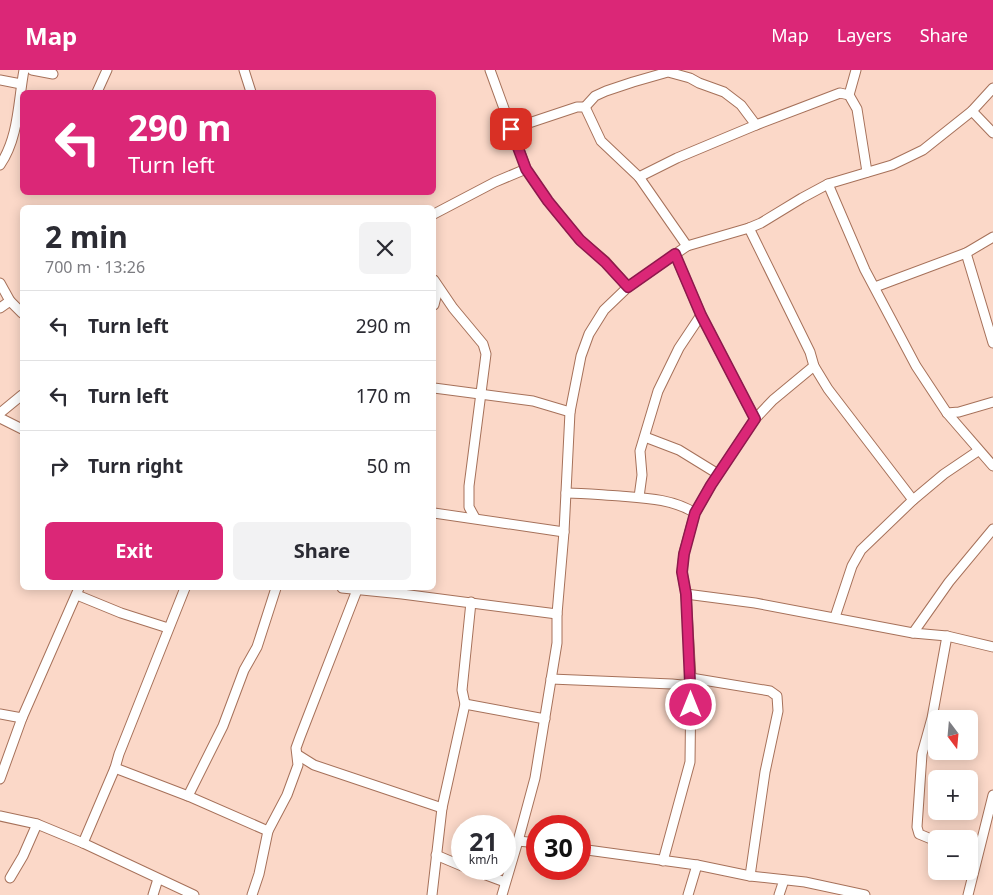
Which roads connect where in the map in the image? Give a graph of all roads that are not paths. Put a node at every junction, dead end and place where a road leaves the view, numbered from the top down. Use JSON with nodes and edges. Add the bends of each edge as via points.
{"nodes":[{"id":1,"x":24,"y":70,"type":"edge"},
{"id":2,"x":32,"y":70,"type":"edge"},
{"id":3,"x":107,"y":70,"type":"edge"},
{"id":4,"x":244,"y":70,"type":"edge"},
{"id":5,"x":490,"y":70,"type":"edge"},
{"id":6,"x":856,"y":70,"type":"edge"},
{"id":7,"x":53,"y":74,"type":"dead end"},
{"id":8,"x":0,"y":80,"type":"edge"},
{"id":9,"x":21,"y":84,"type":"junction"},
{"id":10,"x":993,"y":88,"type":"edge"},
{"id":11,"x":21,"y":90,"type":"edge"},
{"id":12,"x":99,"y":90,"type":"edge"},
{"id":13,"x":250,"y":90,"type":"edge"},
{"id":14,"x":849,"y":95,"type":"junction"},
{"id":15,"x":585,"y":107,"type":"junction"},
{"id":16,"x":20,"y":108,"type":"edge"},
{"id":17,"x":972,"y":111,"type":"junction"},
{"id":18,"x":756,"y":125,"type":"junction"},
{"id":19,"x":511,"y":129,"type":"junction"},
{"id":20,"x":18,"y":133,"type":"edge"},
{"id":21,"x":993,"y":133,"type":"edge"},
{"id":22,"x":0,"y":165,"type":"edge"},
{"id":23,"x":526,"y":169,"type":"junction"},
{"id":24,"x":867,"y":172,"type":"junction"},
{"id":25,"x":640,"y":177,"type":"junction"},
{"id":26,"x":828,"y":184,"type":"junction"},
{"id":27,"x":436,"y":213,"type":"edge"},
{"id":28,"x":749,"y":228,"type":"junction"},
{"id":29,"x":993,"y":237,"type":"edge"},
{"id":30,"x":687,"y":246,"type":"junction"},
{"id":31,"x":966,"y":253,"type":"junction"},
{"id":32,"x":675,"y":254,"type":"junction"},
{"id":33,"x":0,"y":283,"type":"edge"},
{"id":34,"x":436,"y":283,"type":"edge"},
{"id":35,"x":628,"y":287,"type":"junction"},
{"id":36,"x":874,"y":287,"type":"junction"},
{"id":37,"x":10,"y":300,"type":"junction"},
{"id":38,"x":0,"y":308,"type":"edge"},
{"id":39,"x":20,"y":311,"type":"edge"},
{"id":40,"x":701,"y":315,"type":"junction"},
{"id":41,"x":990,"y":325,"type":"edge"},
{"id":42,"x":993,"y":343,"type":"edge"},
{"id":43,"x":814,"y":366,"type":"junction"},
{"id":44,"x":436,"y":388,"type":"edge"},
{"id":45,"x":482,"y":394,"type":"junction"},
{"id":46,"x":20,"y":397,"type":"edge"},
{"id":47,"x":993,"y":402,"type":"edge"},
{"id":48,"x":570,"y":412,"type":"junction"},
{"id":49,"x":0,"y":413,"type":"edge"},
{"id":50,"x":947,"y":413,"type":"junction"},
{"id":51,"x":0,"y":418,"type":"edge"},
{"id":52,"x":755,"y":419,"type":"junction"},
{"id":53,"x":20,"y":428,"type":"edge"},
{"id":54,"x":645,"y":437,"type":"junction"},
{"id":55,"x":978,"y":451,"type":"junction"},
{"id":56,"x":993,"y":466,"type":"edge"},
{"id":57,"x":718,"y":474,"type":"junction"},
{"id":58,"x":566,"y":493,"type":"junction"},
{"id":59,"x":639,"y":497,"type":"junction"},
{"id":60,"x":913,"y":500,"type":"junction"},
{"id":61,"x":436,"y":513,"type":"edge"},
{"id":62,"x":695,"y":513,"type":"junction"},
{"id":63,"x":475,"y":518,"type":"junction"},
{"id":64,"x":993,"y":529,"type":"edge"},
{"id":65,"x":564,"y":532,"type":"junction"},
{"id":66,"x":184,"y":590,"type":"edge"},
{"id":67,"x":275,"y":590,"type":"edge"},
{"id":68,"x":357,"y":590,"type":"joint"},
{"id":69,"x":403,"y":590,"type":"edge"},
{"id":70,"x":78,"y":591,"type":"edge"},
{"id":71,"x":686,"y":594,"type":"junction"},
{"id":72,"x":471,"y":602,"type":"junction"},
{"id":73,"x":557,"y":614,"type":"junction"},
{"id":74,"x":835,"y":617,"type":"junction"},
{"id":75,"x":168,"y":628,"type":"junction"},
{"id":76,"x":913,"y":633,"type":"junction"},
{"id":77,"x":947,"y":636,"type":"junction"},
{"id":78,"x":993,"y":647,"type":"edge"},
{"id":79,"x":551,"y":678,"type":"junction"},
{"id":80,"x":691,"y":682,"type":"junction"},
{"id":81,"x":465,"y":704,"type":"junction"},
{"id":82,"x":0,"y":714,"type":"edge"},
{"id":83,"x":22,"y":718,"type":"junction"},
{"id":84,"x":545,"y":719,"type":"junction"},
{"id":85,"x":298,"y":755,"type":"junction"},
{"id":86,"x":115,"y":768,"type":"junction"},
{"id":87,"x":0,"y":779,"type":"edge"},
{"id":88,"x":188,"y":796,"type":"junction"},
{"id":89,"x":992,"y":801,"type":"edge"},
{"id":90,"x":442,"y":808,"type":"junction"},
{"id":91,"x":0,"y":816,"type":"edge"},
{"id":92,"x":37,"y":824,"type":"junction"},
{"id":93,"x":268,"y":831,"type":"junction"},
{"id":94,"x":928,"y":838,"type":"edge"},
{"id":95,"x":518,"y":841,"type":"junction"},
{"id":96,"x":526,"y":842,"type":"edge"},
{"id":97,"x":83,"y":843,"type":"junction"},
{"id":98,"x":591,"y":851,"type":"edge"},
{"id":99,"x":978,"y":852,"type":"edge"},
{"id":100,"x":436,"y":855,"type":"junction"},
{"id":101,"x":451,"y":861,"type":"edge"},
{"id":102,"x":663,"y":861,"type":"junction"},
{"id":103,"x":697,"y":865,"type":"junction"},
{"id":104,"x":750,"y":876,"type":"junction"},
{"id":105,"x":10,"y":878,"type":"dead end"},
{"id":106,"x":158,"y":879,"type":"junction"},
{"id":107,"x":500,"y":880,"type":"edge"},
{"id":108,"x":784,"y":880,"type":"junction"},
{"id":109,"x":971,"y":880,"type":"edge"},
{"id":110,"x":506,"y":882,"type":"junction"},
{"id":111,"x":153,"y":895,"type":"edge"},
{"id":112,"x":194,"y":895,"type":"edge"},
{"id":113,"x":252,"y":895,"type":"edge"},
{"id":114,"x":432,"y":895,"type":"edge"},
{"id":115,"x":502,"y":895,"type":"edge"},
{"id":116,"x":688,"y":895,"type":"edge"},
{"id":117,"x":779,"y":895,"type":"edge"},
{"id":118,"x":864,"y":895,"type":"edge"},
{"id":119,"x":968,"y":895,"type":"edge"}],
"edges":[{"from":1,"to":9,"type":"street"},
{"from":2,"to":7,"type":"street"},
{"from":3,"to":12,"type":"street"},
{"from":4,"to":13,"type":"street"},
{"from":5,"to":19,"type":"street"},
{"from":6,"to":14,"type":"street"},
{"from":8,"to":9,"type":"street"},
{"from":9,"to":11,"type":"street"},
{"from":10,"to":17,"type":"street"},
{"from":14,"to":18,"type":"street","via":[[840,93]]},
{"from":14,"to":24,"type":"street","via":[[857,109]]},
{"from":15,"to":18,"type":"street","via":[[595,96],[606,91],[668,72],[724,92],[741,105]]},
{"from":15,"to":19,"type":"street"},
{"from":15,"to":25,"type":"street","via":[[601,141]]},
{"from":16,"to":20,"type":"street"},
{"from":17,"to":21,"type":"street"},
{"from":17,"to":24,"type":"street","via":[[923,150],[892,165]]},
{"from":18,"to":25,"type":"street"},
{"from":19,"to":23,"type":"street"},
{"from":20,"to":22,"type":"street"},
{"from":23,"to":27,"type":"street"},
{"from":23,"to":35,"type":"street","via":[[580,240]]},
{"from":24,"to":26,"type":"street"},
{"from":25,"to":30,"type":"street"},
{"from":26,"to":28,"type":"street"},
{"from":26,"to":36,"type":"street"},
{"from":28,"to":30,"type":"street"},
{"from":28,"to":43,"type":"street"},
{"from":29,"to":31,"type":"street"},
{"from":30,"to":32,"type":"street"},
{"from":31,"to":36,"type":"street"},
{"from":31,"to":41,"type":"street"},
{"from":32,"to":35,"type":"street"},
{"from":32,"to":40,"type":"street"},
{"from":33,"to":37,"type":"street"},
{"from":34,"to":45,"type":"street","via":[[486,350]]},
{"from":35,"to":48,"type":"street","via":[[604,310],[589,334],[581,356]]},
{"from":36,"to":50,"type":"street","via":[[916,366]]},
{"from":37,"to":38,"type":"street"},
{"from":37,"to":39,"type":"street"},
{"from":40,"to":52,"type":"street"},
{"from":40,"to":54,"type":"street","via":[[668,369]]},
{"from":41,"to":42,"type":"street"},
{"from":43,"to":52,"type":"street"},
{"from":43,"to":60,"type":"street"},
{"from":44,"to":45,"type":"street"},
{"from":45,"to":48,"type":"street","via":[[533,401]]},
{"from":45,"to":63,"type":"street","via":[[469,486],[469,507]]},
{"from":46,"to":49,"type":"street"},
{"from":47,"to":50,"type":"street"},
{"from":48,"to":58,"type":"street"},
{"from":50,"to":55,"type":"street"},
{"from":51,"to":53,"type":"street"},
{"from":52,"to":57,"type":"street"},
{"from":54,"to":57,"type":"street","via":[[679,450]]},
{"from":54,"to":59,"type":"street","via":[[640,450],[642,474]]},
{"from":55,"to":56,"type":"street"},
{"from":55,"to":60,"type":"street"},
{"from":57,"to":62,"type":"street"},
{"from":58,"to":59,"type":"street"},
{"from":58,"to":65,"type":"street"},
{"from":59,"to":62,"type":"street","via":[[678,505]]},
{"from":60,"to":74,"type":"street","via":[[862,550],[852,566]]},
{"from":61,"to":63,"type":"street"},
{"from":62,"to":71,"type":"street","via":[[684,554],[682,572]]},
{"from":63,"to":65,"type":"street"},
{"from":64,"to":76,"type":"street","via":[[949,582]]},
{"from":65,"to":73,"type":"street"},
{"from":66,"to":75,"type":"street"},
{"from":67,"to":88,"type":"street","via":[[257,647]]},
{"from":68,"to":69,"type":"street"},
{"from":68,"to":85,"type":"street","via":[[296,748]]},
{"from":69,"to":72,"type":"street"},
{"from":70,"to":75,"type":"street","via":[[121,613]]},
{"from":70,"to":83,"type":"street"},
{"from":71,"to":74,"type":"street"},
{"from":71,"to":80,"type":"street"},
{"from":72,"to":73,"type":"street"},
{"from":72,"to":81,"type":"street","via":[[462,690]]},
{"from":73,"to":79,"type":"street","via":[[557,643]]},
{"from":74,"to":76,"type":"street"},
{"from":75,"to":86,"type":"street"},
{"from":76,"to":77,"type":"street"},
{"from":77,"to":78,"type":"street"},
{"from":77,"to":94,"type":"street","via":[[922,754],[917,827],[919,834]]},
{"from":79,"to":80,"type":"street","via":[[672,684]]},
{"from":79,"to":84,"type":"street"},
{"from":80,"to":102,"type":"street","via":[[690,762]]},
{"from":80,"to":104,"type":"street","via":[[770,691],[777,696],[778,710],[765,772]]},
{"from":81,"to":84,"type":"street"},
{"from":81,"to":90,"type":"street"},
{"from":82,"to":83,"type":"street"},
{"from":83,"to":87,"type":"street"},
{"from":84,"to":95,"type":"street","via":[[535,778]]},
{"from":85,"to":90,"type":"street","via":[[314,765]]},
{"from":85,"to":93,"type":"street","via":[[287,795]]},
{"from":86,"to":88,"type":"street"},
{"from":86,"to":97,"type":"street"},
{"from":88,"to":93,"type":"street"},
{"from":89,"to":99,"type":"street"},
{"from":90,"to":100,"type":"street"},
{"from":91,"to":92,"type":"street"},
{"from":92,"to":97,"type":"street"},
{"from":92,"to":105,"type":"street"},
{"from":93,"to":113,"type":"street"},
{"from":95,"to":96,"type":"street"},
{"from":95,"to":110,"type":"street"},
{"from":97,"to":106,"type":"street"},
{"from":98,"to":102,"type":"street"},
{"from":100,"to":101,"type":"street"},
{"from":100,"to":114,"type":"street"},
{"from":102,"to":103,"type":"street"},
{"from":103,"to":104,"type":"street"},
{"from":103,"to":116,"type":"street"},
{"from":104,"to":108,"type":"street"},
{"from":106,"to":111,"type":"street"},
{"from":106,"to":112,"type":"street"},
{"from":107,"to":110,"type":"street"},
{"from":108,"to":117,"type":"street"},
{"from":108,"to":118,"type":"street"},
{"from":109,"to":119,"type":"street"},
{"from":110,"to":115,"type":"street"}]}
